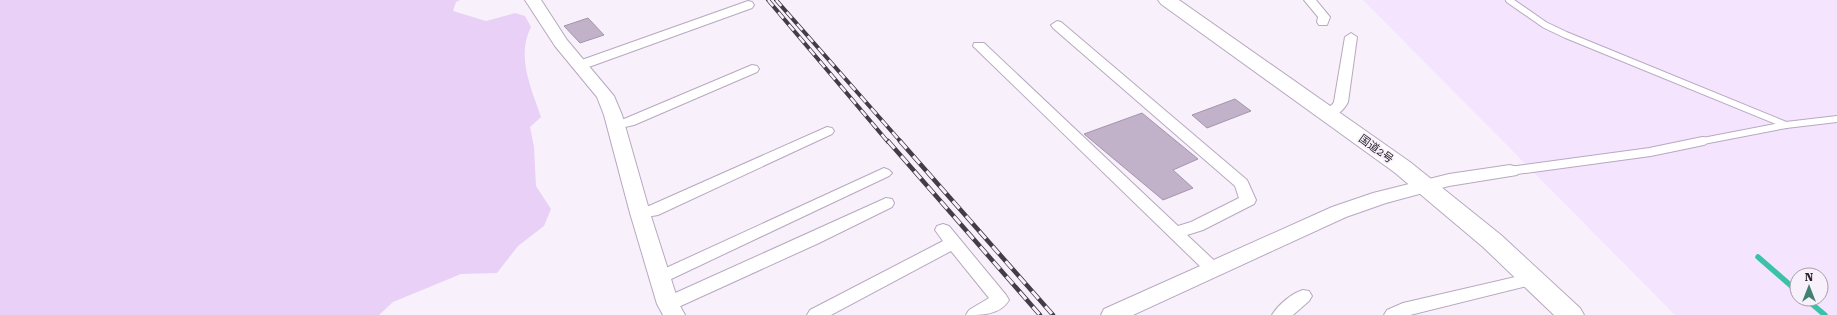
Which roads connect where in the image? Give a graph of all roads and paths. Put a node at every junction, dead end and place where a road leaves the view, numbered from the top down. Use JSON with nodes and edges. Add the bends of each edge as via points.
{"nodes":[{"id":1,"x":533,"y":0,"type":"edge"},
{"id":2,"x":1167,"y":0,"type":"edge"},
{"id":3,"x":1310,"y":0,"type":"edge"},
{"id":4,"x":1509,"y":0,"type":"edge"},
{"id":5,"x":748,"y":5,"type":"dead end"},
{"id":6,"x":1323,"y":22,"type":"dead end"},
{"id":7,"x":1057,"y":25,"type":"dead end"},
{"id":8,"x":1351,"y":37,"type":"dead end"},
{"id":9,"x":979,"y":46,"type":"dead end"},
{"id":10,"x":581,"y":66,"type":"junction"},
{"id":11,"x":752,"y":69,"type":"dead end"},
{"id":12,"x":1327,"y":113,"type":"junction"},
{"id":13,"x":1837,"y":119,"type":"edge"},
{"id":14,"x":616,"y":125,"type":"junction"},
{"id":15,"x":1786,"y":125,"type":"junction"},
{"id":16,"x":827,"y":131,"type":"dead end"},
{"id":17,"x":1510,"y":171,"type":"joint"},
{"id":18,"x":884,"y":173,"type":"dead end"},
{"id":19,"x":1425,"y":186,"type":"junction"},
{"id":20,"x":886,"y":203,"type":"dead end"},
{"id":21,"x":640,"y":213,"type":"junction"},
{"id":22,"x":1176,"y":234,"type":"junction"},
{"id":23,"x":1214,"y":269,"type":"junction"},
{"id":24,"x":661,"y":277,"type":"junction"},
{"id":25,"x":1533,"y":279,"type":"junction"},
{"id":26,"x":1303,"y":296,"type":"dead end"},
{"id":27,"x":671,"y":310,"type":"edge"},
{"id":28,"x":816,"y":315,"type":"edge"},
{"id":29,"x":975,"y":315,"type":"edge"},
{"id":30,"x":1112,"y":315,"type":"edge"},
{"id":31,"x":1282,"y":315,"type":"edge"},
{"id":32,"x":1393,"y":315,"type":"edge"},
{"id":33,"x":1571,"y":315,"type":"edge"}],
"edges":[{"from":1,"to":10,"type":"street","via":[[561,42]]},
{"from":2,"to":12,"type":"highway","name":"国道2号"},
{"from":3,"to":6,"type":"street","via":[[1324,17]]},
{"from":4,"to":15,"type":"lane","via":[[1544,25],[1566,35]]},
{"from":5,"to":10,"type":"street"},
{"from":7,"to":22,"type":"street","via":[[1242,184],[1248,200]]},
{"from":8,"to":12,"type":"street","via":[[1341,102],[1338,108]]},
{"from":9,"to":22,"type":"street"},
{"from":10,"to":14,"type":"street","via":[[605,96]]},
{"from":11,"to":14,"type":"street","via":[[629,122]]},
{"from":12,"to":19,"type":"highway","name":"国道2号"},
{"from":13,"to":15,"type":"lane"},
{"from":14,"to":21,"type":"street"},
{"from":15,"to":17,"type":"lane","via":[[1650,152]]},
{"from":16,"to":21,"type":"street","via":[[652,212]]},
{"from":17,"to":19,"type":"street"},
{"from":18,"to":24,"type":"street"},
{"from":19,"to":23,"type":"street","via":[[1339,212]]},
{"from":19,"to":25,"type":"highway","name":"国道2号","via":[[1492,241]]},
{"from":20,"to":27,"type":"street"},
{"from":21,"to":24,"type":"street"},
{"from":22,"to":23,"type":"street"},
{"from":23,"to":30,"type":"street"},
{"from":24,"to":27,"type":"street"},
{"from":25,"to":32,"type":"street","via":[[1403,310]]},
{"from":25,"to":33,"type":"highway","name":"国道2号"},
{"from":26,"to":31,"type":"street"},
{"from":28,"to":29,"type":"street","via":[[947,236],[1000,300]]}]}
